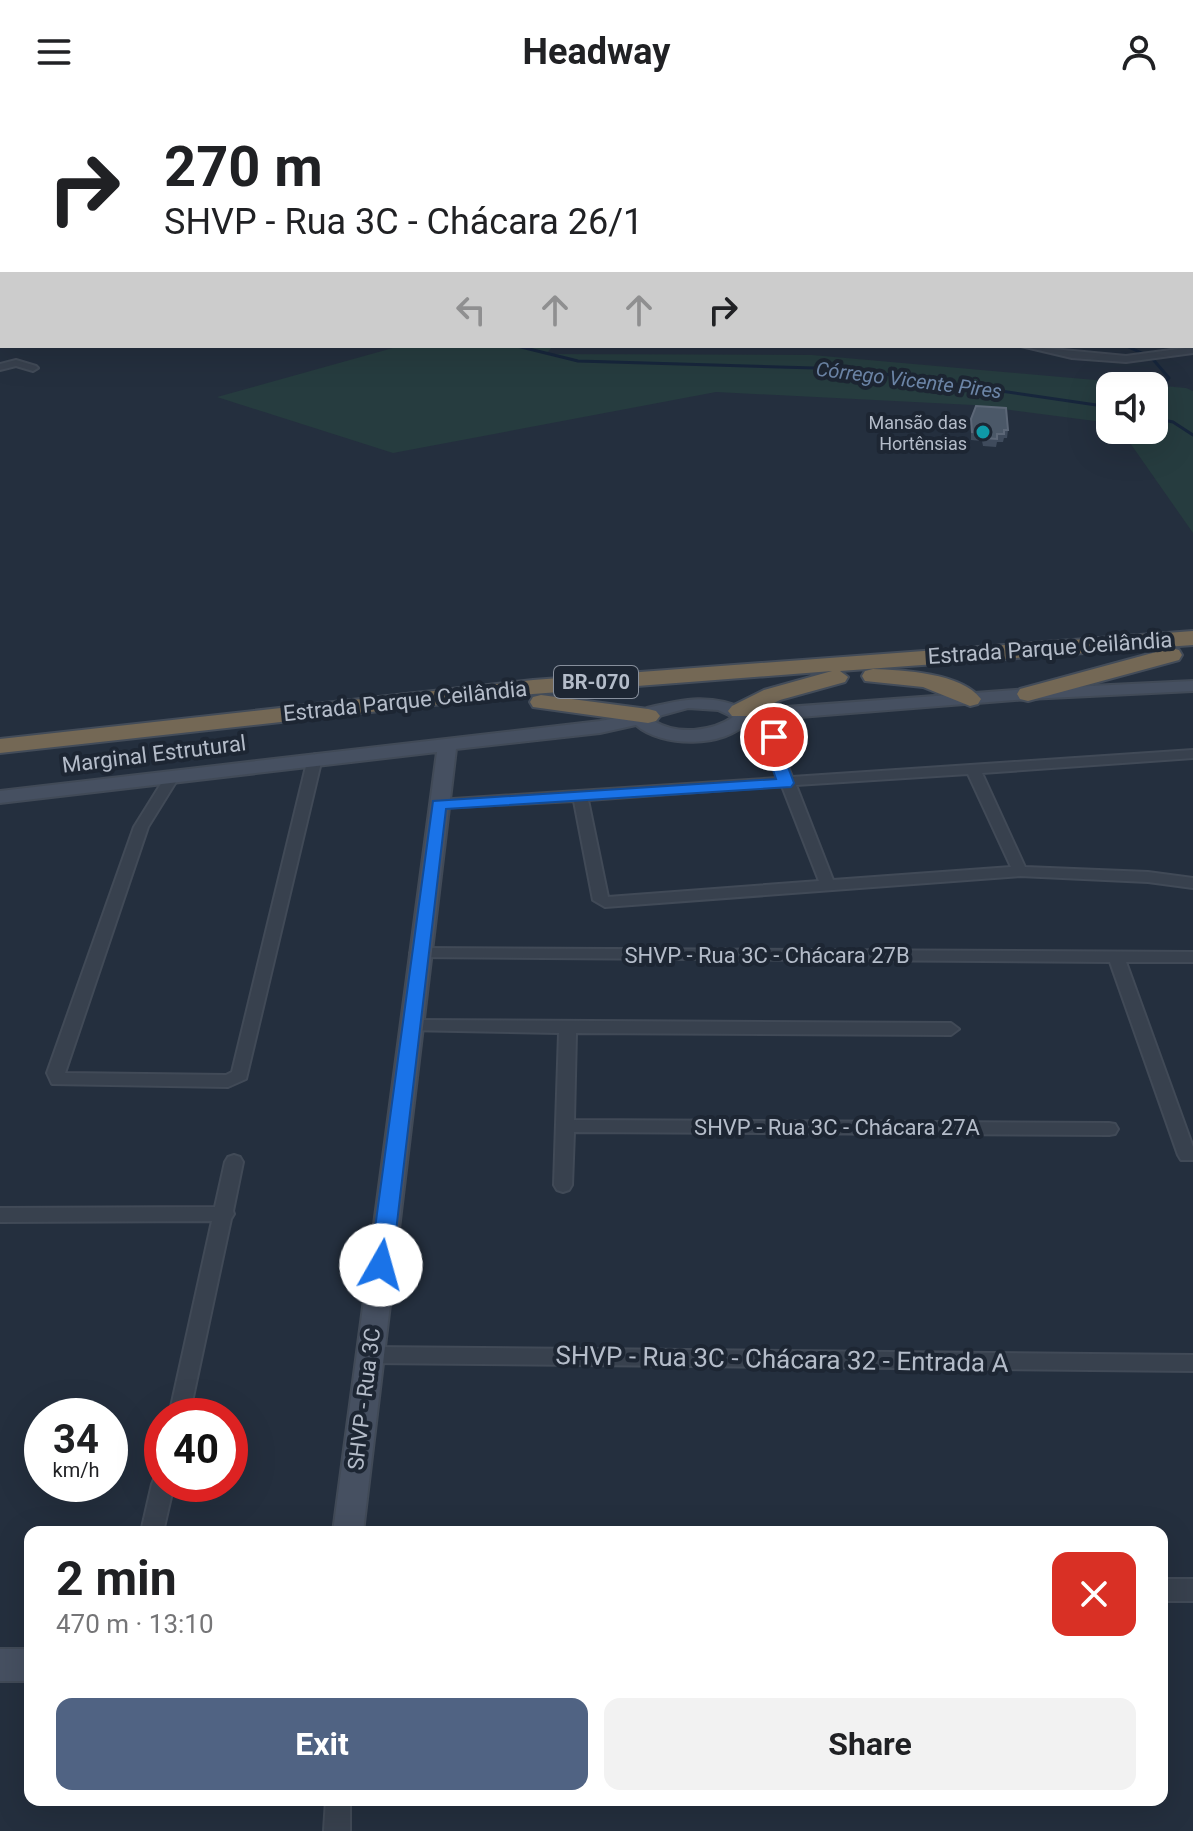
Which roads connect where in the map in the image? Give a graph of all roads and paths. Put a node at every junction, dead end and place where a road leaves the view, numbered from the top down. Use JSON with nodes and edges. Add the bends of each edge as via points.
{"nodes":[{"id":1,"x":1036,"y":348,"type":"edge"},
{"id":2,"x":1193,"y":350,"type":"edge"},
{"id":3,"x":20,"y":357,"type":"dead end"},
{"id":4,"x":0,"y":365,"type":"edge"},
{"id":5,"x":33,"y":368,"type":"dead end"},
{"id":6,"x":1193,"y":638,"type":"edge"},
{"id":7,"x":1182,"y":654,"type":"edge"},
{"id":8,"x":849,"y":676,"type":"junction"},
{"id":9,"x":1193,"y":686,"type":"edge"},
{"id":10,"x":1028,"y":694,"type":"junction"},
{"id":11,"x":970,"y":699,"type":"junction"},
{"id":12,"x":541,"y":702,"type":"junction"},
{"id":13,"x":752,"y":714,"type":"junction"},
{"id":14,"x":648,"y":720,"type":"junction"},
{"id":15,"x":447,"y":743,"type":"junction"},
{"id":16,"x":0,"y":746,"type":"edge"},
{"id":17,"x":1193,"y":754,"type":"edge"},
{"id":18,"x":315,"y":758,"type":"junction"},
{"id":19,"x":0,"y":761,"type":"edge"},
{"id":20,"x":973,"y":769,"type":"junction"},
{"id":21,"x":168,"y":783,"type":"junction"},
{"id":22,"x":786,"y":783,"type":"junction"},
{"id":23,"x":580,"y":796,"type":"junction"},
{"id":24,"x":0,"y":797,"type":"edge"},
{"id":25,"x":438,"y":804,"type":"junction"},
{"id":26,"x":1020,"y":871,"type":"junction"},
{"id":27,"x":1193,"y":883,"type":"edge"},
{"id":28,"x":828,"y":886,"type":"junction"},
{"id":29,"x":418,"y":953,"type":"junction"},
{"id":30,"x":1116,"y":956,"type":"junction"},
{"id":31,"x":1193,"y":957,"type":"edge"},
{"id":32,"x":411,"y":1026,"type":"junction"},
{"id":33,"x":568,"y":1027,"type":"junction"},
{"id":34,"x":951,"y":1029,"type":"dead end"},
{"id":35,"x":564,"y":1126,"type":"junction"},
{"id":36,"x":1109,"y":1129,"type":"dead end"},
{"id":37,"x":1187,"y":1155,"type":"dead end"},
{"id":38,"x":234,"y":1162,"type":"dead end"},
{"id":39,"x":563,"y":1185,"type":"dead end"},
{"id":40,"x":225,"y":1214,"type":"junction"},
{"id":41,"x":0,"y":1215,"type":"edge"},
{"id":42,"x":370,"y":1355,"type":"junction"},
{"id":43,"x":1193,"y":1363,"type":"edge"},
{"id":44,"x":183,"y":1398,"type":"edge"},
{"id":45,"x":159,"y":1502,"type":"edge"},
{"id":46,"x":153,"y":1526,"type":"edge"},
{"id":47,"x":349,"y":1526,"type":"edge"},
{"id":48,"x":1168,"y":1590,"type":"edge"},
{"id":49,"x":1193,"y":1590,"type":"edge"},
{"id":50,"x":0,"y":1665,"type":"edge"},
{"id":51,"x":24,"y":1665,"type":"edge"},
{"id":52,"x":338,"y":1806,"type":"edge"},
{"id":53,"x":337,"y":1831,"type":"edge"}],
"edges":[{"from":1,"to":2,"type":"street","via":[[1126,359]]},
{"from":3,"to":4,"type":"street"},
{"from":4,"to":5,"type":"street"},
{"from":6,"to":16,"type":"highway","name":"Estrada Parque Ceilândia","number":"BR-070","via":[[533,687]]},
{"from":7,"to":8,"type":"highway","name":"Estrada Parque Ceilândia","number":"BR-070"},
{"from":7,"to":10,"type":"highway"},
{"from":8,"to":11,"type":"highway","via":[[913,677],[946,684]]},
{"from":8,"to":12,"type":"highway","name":"Estrada Parque Ceilândia","number":"BR-070"},
{"from":8,"to":13,"type":"highway","via":[[772,695]]},
{"from":9,"to":10,"type":"street"},
{"from":10,"to":11,"type":"street"},
{"from":11,"to":13,"type":"street"},
{"from":12,"to":14,"type":"highway"},
{"from":12,"to":19,"type":"highway","name":"Estrada Parque Ceilândia","number":"BR-070"},
{"from":13,"to":14,"type":"street","via":[[688,703],[668,706]]},
{"from":13,"to":14,"type":"street","via":[[734,727],[699,735],[668,734]]},
{"from":13,"to":22,"type":"street","via":[[762,738],[772,743]]},
{"from":14,"to":15,"type":"street","name":"Marginal Estrutural"},
{"from":15,"to":18,"type":"street","name":"Marginal Estrutural"},
{"from":15,"to":25,"type":"street","name":"SHVP - Rua 3C"},
{"from":17,"to":20,"type":"street"},
{"from":18,"to":21,"type":"street","name":"Marginal Estrutural"},
{"from":18,"to":21,"type":"street","via":[[240,1075],[228,1081],[58,1080],[56,1073],[141,827]]},
{"from":20,"to":22,"type":"street"},
{"from":20,"to":26,"type":"street"},
{"from":21,"to":24,"type":"street","name":"Marginal Estrutural"},
{"from":22,"to":23,"type":"street"},
{"from":22,"to":28,"type":"street"},
{"from":23,"to":25,"type":"street"},
{"from":23,"to":28,"type":"street","via":[[605,902]]},
{"from":25,"to":29,"type":"street","name":"SHVP - Rua 3C"},
{"from":26,"to":27,"type":"street"},
{"from":26,"to":28,"type":"street"},
{"from":29,"to":30,"type":"street","name":"SHVP - Rua 3C - Chácara 27B"},
{"from":29,"to":32,"type":"street","name":"SHVP - Rua 3C"},
{"from":30,"to":31,"type":"street","name":"SHVP - Rua 3C - Chácara 27B"},
{"from":30,"to":37,"type":"street"},
{"from":32,"to":33,"type":"street"},
{"from":32,"to":42,"type":"street","name":"SHVP - Rua 3C"},
{"from":33,"to":34,"type":"street"},
{"from":33,"to":35,"type":"street"},
{"from":35,"to":36,"type":"street","name":"SHVP - Rua 3C - Chácara 27A"},
{"from":35,"to":39,"type":"street"},
{"from":38,"to":40,"type":"street"},
{"from":40,"to":41,"type":"street"},
{"from":40,"to":44,"type":"street"},
{"from":42,"to":43,"type":"street","name":"SHVP - Rua 3C - Chácara 32 - Entrada A"},
{"from":42,"to":47,"type":"street","name":"SHVP - Rua 3C"},
{"from":45,"to":46,"type":"street"},
{"from":48,"to":49,"type":"street"},
{"from":50,"to":51,"type":"street"},
{"from":52,"to":53,"type":"street"}]}
